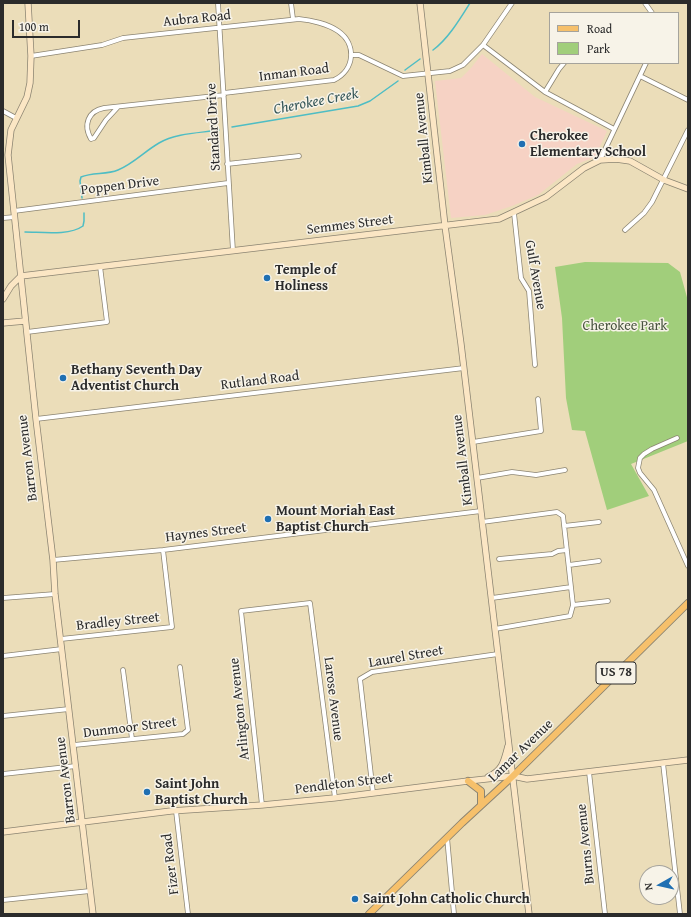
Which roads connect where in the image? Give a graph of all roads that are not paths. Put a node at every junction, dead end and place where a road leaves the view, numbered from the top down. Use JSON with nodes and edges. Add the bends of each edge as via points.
{"nodes":[{"id":1,"x":28,"y":3,"type":"edge"},
{"id":2,"x":218,"y":3,"type":"edge"},
{"id":3,"x":291,"y":3,"type":"edge"},
{"id":4,"x":420,"y":3,"type":"edge"},
{"id":5,"x":512,"y":3,"type":"edge"},
{"id":6,"x":645,"y":3,"type":"edge"},
{"id":7,"x":651,"y":12,"type":"edge"},
{"id":8,"x":293,"y":19,"type":"junction"},
{"id":9,"x":220,"y":28,"type":"junction"},
{"id":10,"x":483,"y":45,"type":"junction"},
{"id":11,"x":352,"y":54,"type":"junction"},
{"id":12,"x":31,"y":56,"type":"junction"},
{"id":13,"x":563,"y":64,"type":"edge"},
{"id":14,"x":646,"y":64,"type":"edge"},
{"id":15,"x":429,"y":73,"type":"junction"},
{"id":16,"x":640,"y":76,"type":"junction"},
{"id":17,"x":545,"y":92,"type":"junction"},
{"id":18,"x":224,"y":94,"type":"junction"},
{"id":19,"x":688,"y":100,"type":"edge"},
{"id":20,"x":118,"y":107,"type":"junction"},
{"id":21,"x":3,"y":111,"type":"edge"},
{"id":22,"x":16,"y":118,"type":"junction"},
{"id":23,"x":614,"y":129,"type":"junction"},
{"id":24,"x":688,"y":130,"type":"edge"},
{"id":25,"x":299,"y":156,"type":"dead end"},
{"id":26,"x":600,"y":160,"type":"junction"},
{"id":27,"x":228,"y":164,"type":"junction"},
{"id":28,"x":664,"y":180,"type":"junction"},
{"id":29,"x":228,"y":183,"type":"junction"},
{"id":30,"x":688,"y":189,"type":"edge"},
{"id":31,"x":514,"y":213,"type":"junction"},
{"id":32,"x":14,"y":214,"type":"junction"},
{"id":33,"x":3,"y":218,"type":"edge"},
{"id":34,"x":445,"y":226,"type":"junction"},
{"id":35,"x":625,"y":230,"type":"dead end"},
{"id":36,"x":233,"y":251,"type":"junction"},
{"id":37,"x":100,"y":266,"type":"junction"},
{"id":38,"x":22,"y":276,"type":"junction"},
{"id":39,"x":3,"y":299,"type":"edge"},
{"id":40,"x":25,"y":321,"type":"junction"},
{"id":41,"x":3,"y":323,"type":"edge"},
{"id":42,"x":26,"y":332,"type":"junction"},
{"id":43,"x":535,"y":365,"type":"dead end"},
{"id":44,"x":464,"y":368,"type":"junction"},
{"id":45,"x":538,"y":399,"type":"dead end"},
{"id":46,"x":36,"y":419,"type":"junction"},
{"id":47,"x":677,"y":438,"type":"dead end"},
{"id":48,"x":473,"y":442,"type":"junction"},
{"id":49,"x":565,"y":470,"type":"dead end"},
{"id":50,"x":477,"y":478,"type":"junction"},
{"id":51,"x":481,"y":511,"type":"junction"},
{"id":52,"x":482,"y":522,"type":"junction"},
{"id":53,"x":599,"y":522,"type":"dead end"},
{"id":54,"x":564,"y":526,"type":"junction"},
{"id":55,"x":163,"y":550,"type":"junction"},
{"id":56,"x":567,"y":550,"type":"junction"},
{"id":57,"x":499,"y":559,"type":"dead end"},
{"id":58,"x":53,"y":560,"type":"junction"},
{"id":59,"x":599,"y":561,"type":"dead end"},
{"id":60,"x":569,"y":565,"type":"junction"},
{"id":61,"x":688,"y":566,"type":"edge"},
{"id":62,"x":571,"y":587,"type":"junction"},
{"id":63,"x":55,"y":594,"type":"junction"},
{"id":64,"x":3,"y":598,"type":"edge"},
{"id":65,"x":492,"y":598,"type":"junction"},
{"id":66,"x":608,"y":601,"type":"dead end"},
{"id":67,"x":310,"y":603,"type":"joint"},
{"id":68,"x":688,"y":603,"type":"edge"},
{"id":69,"x":573,"y":605,"type":"junction"},
{"id":70,"x":495,"y":628,"type":"junction"},
{"id":71,"x":61,"y":639,"type":"junction"},
{"id":72,"x":62,"y":649,"type":"junction"},
{"id":73,"x":498,"y":654,"type":"junction"},
{"id":74,"x":3,"y":656,"type":"edge"},
{"id":75,"x":180,"y":667,"type":"dead end"},
{"id":76,"x":122,"y":670,"type":"dead end"},
{"id":77,"x":70,"y":709,"type":"junction"},
{"id":78,"x":3,"y":716,"type":"edge"},
{"id":79,"x":132,"y":739,"type":"junction"},
{"id":80,"x":509,"y":742,"type":"junction"},
{"id":81,"x":74,"y":745,"type":"junction"},
{"id":82,"x":688,"y":760,"type":"edge"},
{"id":83,"x":663,"y":763,"type":"junction"},
{"id":84,"x":76,"y":766,"type":"junction"},
{"id":85,"x":589,"y":772,"type":"junction"},
{"id":86,"x":3,"y":774,"type":"edge"},
{"id":87,"x":513,"y":776,"type":"junction"},
{"id":88,"x":482,"y":779,"type":"junction"},
{"id":89,"x":468,"y":781,"type":"junction"},
{"id":90,"x":373,"y":793,"type":"junction"},
{"id":91,"x":335,"y":798,"type":"junction"},
{"id":92,"x":262,"y":805,"type":"junction"},
{"id":93,"x":481,"y":805,"type":"junction"},
{"id":94,"x":176,"y":811,"type":"junction"},
{"id":95,"x":83,"y":822,"type":"junction"},
{"id":96,"x":3,"y":832,"type":"edge"},
{"id":97,"x":447,"y":837,"type":"junction"},
{"id":98,"x":90,"y":891,"type":"junction"},
{"id":99,"x":3,"y":900,"type":"edge"},
{"id":100,"x":93,"y":914,"type":"edge"},
{"id":101,"x":188,"y":914,"type":"edge"},
{"id":102,"x":369,"y":914,"type":"edge"},
{"id":103,"x":454,"y":914,"type":"edge"},
{"id":104,"x":529,"y":914,"type":"edge"},
{"id":105,"x":605,"y":914,"type":"edge"},
{"id":106,"x":680,"y":914,"type":"edge"}],
"edges":[{"from":1,"to":12,"type":"main road","name":"Barron Avenue"},
{"from":2,"to":9,"type":"street","name":"Standard Drive"},
{"from":3,"to":8,"type":"street"},
{"from":4,"to":15,"type":"main road","name":"Kimball Avenue"},
{"from":5,"to":10,"type":"street"},
{"from":6,"to":7,"type":"street"},
{"from":8,"to":9,"type":"street","name":"Aubra Road"},
{"from":8,"to":11,"type":"street","name":"Aubra Road","via":[[311,21],[338,31],[344,37]]},
{"from":9,"to":12,"type":"street","name":"Aubra Road","via":[[123,38],[102,45]]},
{"from":9,"to":18,"type":"street","name":"Standard Drive"},
{"from":10,"to":15,"type":"street","via":[[463,65],[450,71]]},
{"from":10,"to":17,"type":"street"},
{"from":11,"to":15,"type":"street","via":[[403,76]]},
{"from":11,"to":18,"type":"street","name":"Inman Road","via":[[350,66],[334,80]]},
{"from":12,"to":22,"type":"main road","name":"Barron Avenue","via":[[29,90]]},
{"from":13,"to":17,"type":"street"},
{"from":14,"to":16,"type":"street"},
{"from":15,"to":34,"type":"main road","name":"Kimball Avenue"},
{"from":16,"to":19,"type":"street"},
{"from":16,"to":23,"type":"street"},
{"from":17,"to":23,"type":"street"},
{"from":18,"to":20,"type":"street","name":"Inman Road"},
{"from":18,"to":27,"type":"street","name":"Standard Drive"},
{"from":20,"to":20,"type":"street","name":"Inman Road","via":[[94,138],[91,139],[88,124],[92,113],[101,108]]},
{"from":21,"to":22,"type":"street"},
{"from":22,"to":32,"type":"main road","name":"Barron Avenue","via":[[10,136],[8,155]]},
{"from":23,"to":26,"type":"street"},
{"from":24,"to":28,"type":"street"},
{"from":25,"to":27,"type":"street"},
{"from":26,"to":28,"type":"main road","name":"Semmes Street","via":[[616,159],[630,162]]},
{"from":26,"to":31,"type":"main road","name":"Semmes Street","via":[[584,168],[546,197]]},
{"from":27,"to":29,"type":"street","name":"Standard Drive"},
{"from":28,"to":30,"type":"main road","name":"Semmes Street"},
{"from":28,"to":35,"type":"street","via":[[644,213]]},
{"from":29,"to":32,"type":"street","name":"Poppen Drive"},
{"from":29,"to":36,"type":"street","name":"Standard Drive"},
{"from":31,"to":34,"type":"main road","name":"Semmes Street","via":[[492,221]]},
{"from":31,"to":43,"type":"street","name":"Gulf Avenue","via":[[521,278],[529,291]]},
{"from":32,"to":33,"type":"street","name":"Poppen Drive"},
{"from":32,"to":38,"type":"main road","name":"Barron Avenue"},
{"from":34,"to":36,"type":"main road","name":"Semmes Street"},
{"from":34,"to":44,"type":"main road","name":"Kimball Avenue"},
{"from":36,"to":37,"type":"main road","name":"Semmes Street"},
{"from":37,"to":38,"type":"main road","name":"Semmes Street"},
{"from":37,"to":42,"type":"street","via":[[107,322]]},
{"from":38,"to":39,"type":"main road","via":[[11,286]]},
{"from":38,"to":40,"type":"main road","name":"Barron Avenue"},
{"from":40,"to":41,"type":"main road"},
{"from":40,"to":42,"type":"main road","name":"Barron Avenue"},
{"from":42,"to":46,"type":"main road","name":"Barron Avenue"},
{"from":44,"to":46,"type":"street","name":"Rutland Road"},
{"from":44,"to":48,"type":"main road","name":"Kimball Avenue"},
{"from":45,"to":48,"type":"street","via":[[541,431]]},
{"from":46,"to":58,"type":"main road","name":"Barron Avenue"},
{"from":47,"to":61,"type":"street","via":[[644,454],[640,458],[638,468],[654,490]]},
{"from":48,"to":50,"type":"main road","name":"Kimball Avenue"},
{"from":49,"to":50,"type":"street","via":[[536,475],[512,472]]},
{"from":50,"to":51,"type":"main road","name":"Kimball Avenue"},
{"from":51,"to":52,"type":"main road","name":"Kimball Avenue"},
{"from":51,"to":55,"type":"street","name":"Haynes Street"},
{"from":52,"to":54,"type":"street","via":[[557,512],[563,516]]},
{"from":52,"to":65,"type":"main road","name":"Kimball Avenue"},
{"from":53,"to":54,"type":"street"},
{"from":54,"to":56,"type":"street"},
{"from":55,"to":58,"type":"street","name":"Haynes Street"},
{"from":55,"to":71,"type":"street","name":"Bradley Street","via":[[172,627]]},
{"from":56,"to":57,"type":"street"},
{"from":56,"to":60,"type":"street"},
{"from":58,"to":63,"type":"main road","name":"Barron Avenue"},
{"from":59,"to":60,"type":"street"},
{"from":60,"to":62,"type":"street"},
{"from":62,"to":65,"type":"street"},
{"from":62,"to":69,"type":"street"},
{"from":63,"to":64,"type":"street"},
{"from":63,"to":71,"type":"main road","name":"Barron Avenue"},
{"from":65,"to":70,"type":"main road","name":"Kimball Avenue"},
{"from":66,"to":69,"type":"street"},
{"from":67,"to":91,"type":"street","name":"Larose Avenue"},
{"from":67,"to":92,"type":"street","name":"Arlington Avenue","via":[[241,610]]},
{"from":68,"to":87,"type":"main road","name":"Lamar Avenue","number":"US 78"},
{"from":69,"to":70,"type":"street","via":[[570,616]]},
{"from":70,"to":73,"type":"main road","name":"Kimball Avenue"},
{"from":71,"to":72,"type":"main road","name":"Barron Avenue"},
{"from":72,"to":74,"type":"street","name":"Bradley Street"},
{"from":72,"to":77,"type":"main road","name":"Barron Avenue"},
{"from":73,"to":80,"type":"main road","name":"Kimball Avenue"},
{"from":73,"to":90,"type":"street","name":"Laurel Street","via":[[379,670],[360,679]]},
{"from":75,"to":79,"type":"street","name":"Dunmoor Street","via":[[188,730],[183,734]]},
{"from":76,"to":79,"type":"street"},
{"from":77,"to":78,"type":"street"},
{"from":77,"to":81,"type":"main road","name":"Barron Avenue"},
{"from":79,"to":81,"type":"street","name":"Dunmoor Street"},
{"from":80,"to":87,"type":"main road","name":"Kimball Avenue"},
{"from":80,"to":88,"type":"main road","via":[[502,766]]},
{"from":81,"to":84,"type":"main road","name":"Barron Avenue"},
{"from":82,"to":83,"type":"main road","name":"Pendleton Street"},
{"from":83,"to":85,"type":"main road","name":"Pendleton Street"},
{"from":83,"to":106,"type":"street"},
{"from":84,"to":86,"type":"street"},
{"from":84,"to":95,"type":"main road","name":"Barron Avenue"},
{"from":85,"to":87,"type":"main road","name":"Pendleton Street","via":[[528,779]]},
{"from":85,"to":105,"type":"street","name":"Burns Avenue"},
{"from":87,"to":88,"type":"main road","name":"Pendleton Street"},
{"from":87,"to":93,"type":"main road","name":"Lamar Avenue","number":"US 78"},
{"from":87,"to":104,"type":"main road","name":"Kimball Avenue"},
{"from":88,"to":89,"type":"main road","name":"Pendleton Street"},
{"from":89,"to":90,"type":"main road","name":"Pendleton Street"},
{"from":89,"to":93,"type":"main road","via":[[481,791]]},
{"from":90,"to":91,"type":"main road","name":"Pendleton Street"},
{"from":91,"to":92,"type":"main road","name":"Pendleton Street"},
{"from":92,"to":94,"type":"main road","name":"Pendleton Street"},
{"from":93,"to":97,"type":"main road","name":"Lamar Avenue","number":"US 78"},
{"from":94,"to":95,"type":"main road","name":"Pendleton Street"},
{"from":94,"to":101,"type":"street","name":"Fizer Road"},
{"from":95,"to":96,"type":"main road","name":"Pendleton Street"},
{"from":95,"to":98,"type":"main road","name":"Barron Avenue"},
{"from":97,"to":102,"type":"main road","name":"Lamar Avenue","number":"US 78"},
{"from":97,"to":103,"type":"street"},
{"from":98,"to":99,"type":"street"},
{"from":98,"to":100,"type":"main road","name":"Barron Avenue"}]}
